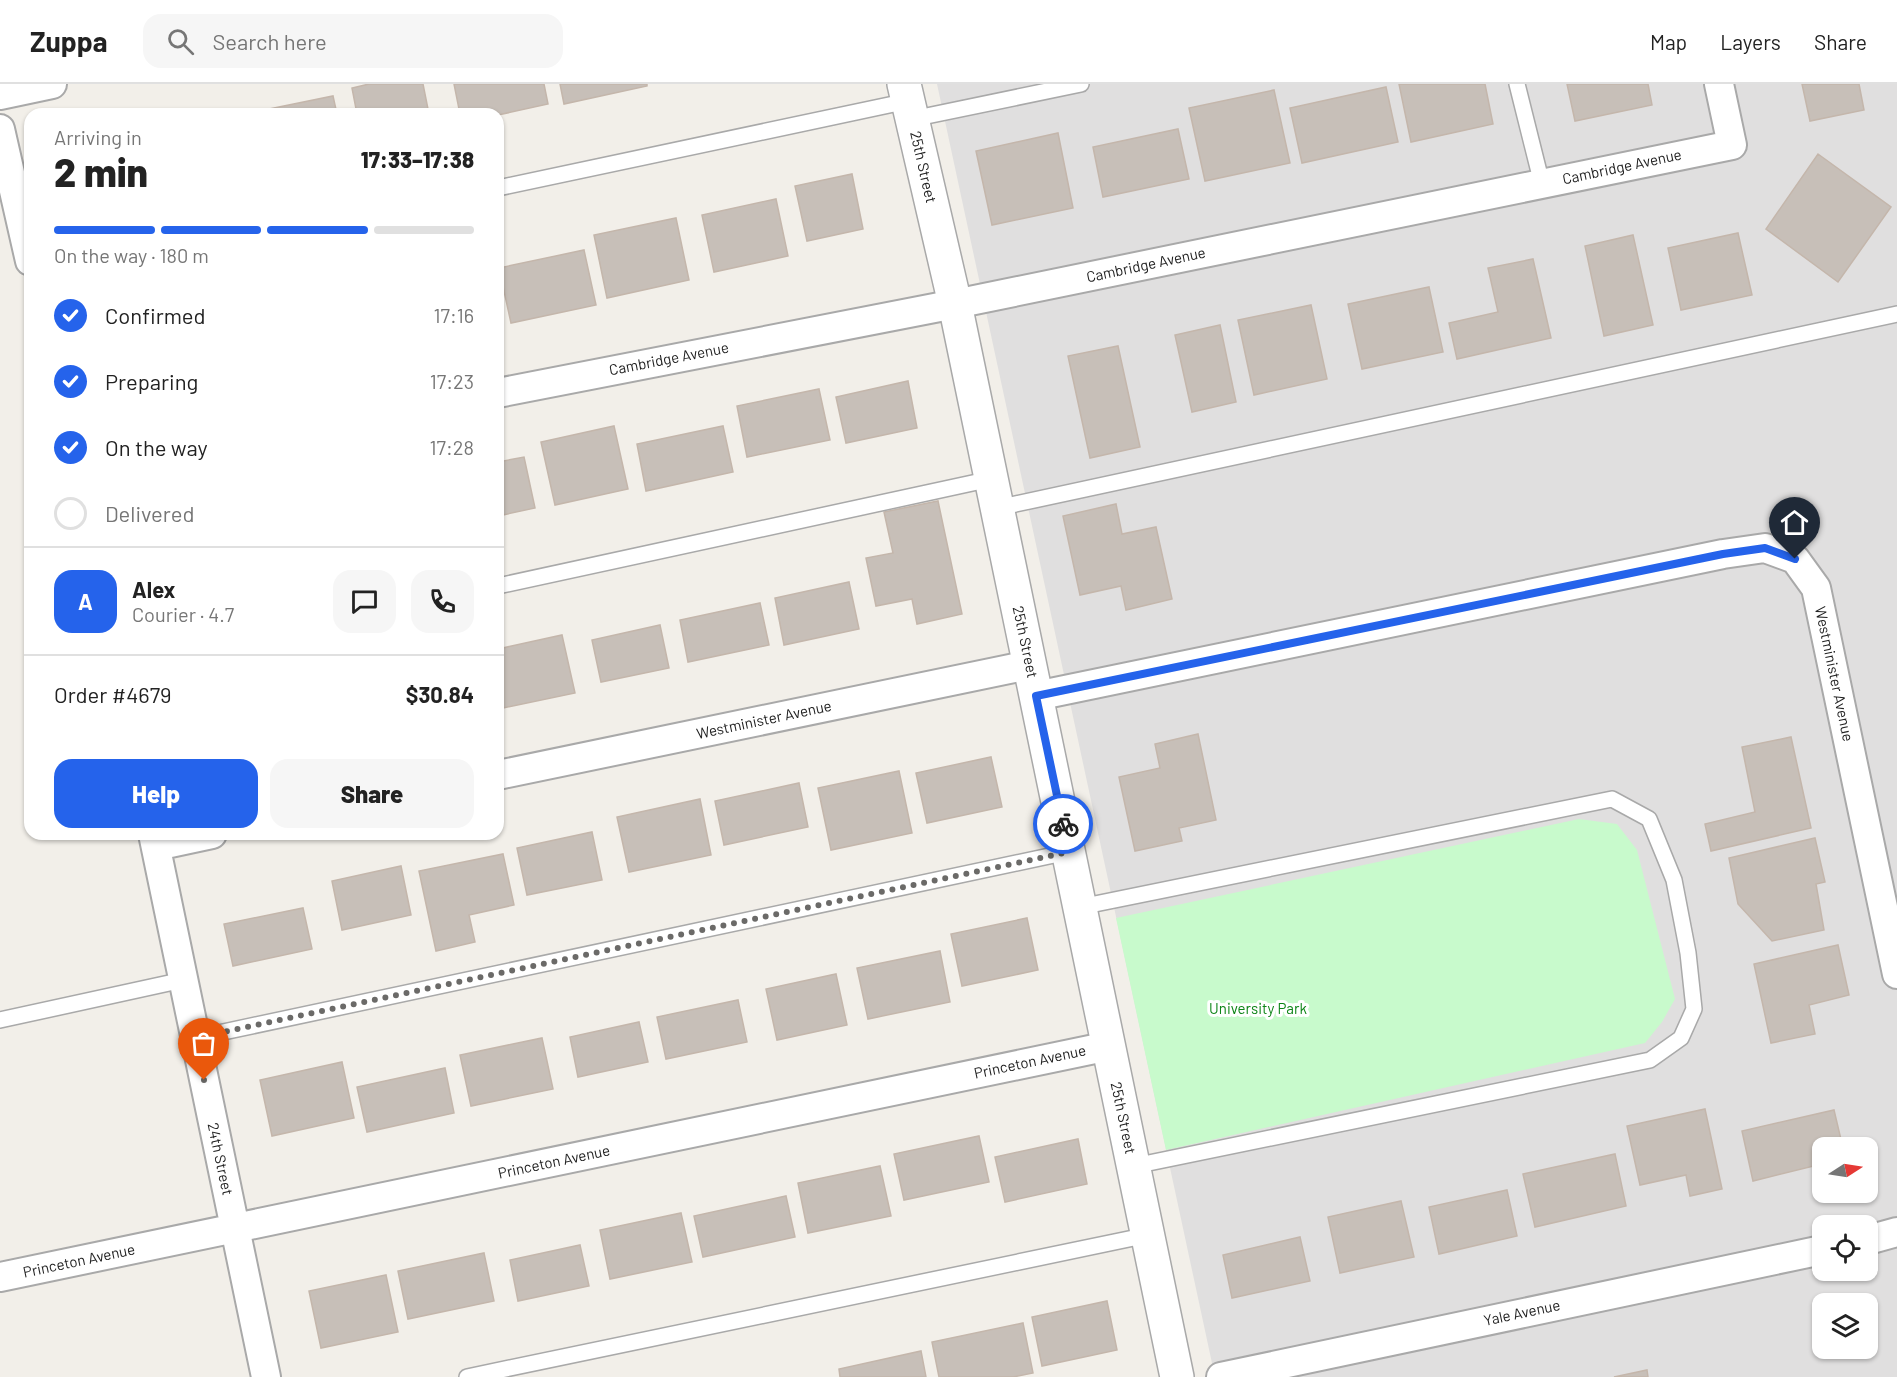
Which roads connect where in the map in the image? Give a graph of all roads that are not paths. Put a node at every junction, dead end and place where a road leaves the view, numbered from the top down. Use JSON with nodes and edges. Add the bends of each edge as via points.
{"nodes":[{"id":1,"x":51,"y":84,"type":"edge"},
{"id":2,"x":1081,"y":84,"type":"edge"},
{"id":3,"x":1517,"y":84,"type":"edge"},
{"id":4,"x":1719,"y":84,"type":"edge"},
{"id":5,"x":0,"y":95,"type":"edge"},
{"id":6,"x":908,"y":101,"type":"edge"},
{"id":7,"x":0,"y":129,"type":"edge"},
{"id":8,"x":1542,"y":184,"type":"junction"},
{"id":9,"x":504,"y":187,"type":"edge"},
{"id":10,"x":24,"y":235,"type":"edge"},
{"id":11,"x":955,"y":304,"type":"junction"},
{"id":12,"x":1897,"y":314,"type":"edge"},
{"id":13,"x":504,"y":392,"type":"edge"},
{"id":14,"x":994,"y":493,"type":"junction"},
{"id":15,"x":504,"y":585,"type":"edge"},
{"id":16,"x":1029,"y":665,"type":"junction"},
{"id":17,"x":1036,"y":696,"type":"junction"},
{"id":18,"x":504,"y":774,"type":"edge"},
{"id":19,"x":155,"y":840,"type":"edge"},
{"id":20,"x":1068,"y":852,"type":"junction"},
{"id":21,"x":1887,"y":882,"type":"edge"},
{"id":22,"x":1080,"y":907,"type":"junction"},
{"id":23,"x":1897,"y":974,"type":"edge"},
{"id":24,"x":183,"y":980,"type":"junction"},
{"id":25,"x":0,"y":1020,"type":"edge"},
{"id":26,"x":195,"y":1038,"type":"junction"},
{"id":27,"x":1108,"y":1046,"type":"junction"},
{"id":28,"x":1134,"y":1166,"type":"junction"},
{"id":29,"x":234,"y":1230,"type":"junction"},
{"id":30,"x":1897,"y":1232,"type":"edge"},
{"id":31,"x":1148,"y":1235,"type":"junction"},
{"id":32,"x":1878,"y":1237,"type":"edge"},
{"id":33,"x":1812,"y":1252,"type":"edge"},
{"id":34,"x":0,"y":1277,"type":"edge"},
{"id":35,"x":266,"y":1377,"type":"edge"},
{"id":36,"x":467,"y":1377,"type":"edge"},
{"id":37,"x":1177,"y":1377,"type":"edge"},
{"id":38,"x":1221,"y":1377,"type":"edge"}],
"edges":[{"from":1,"to":5,"type":"street"},
{"from":2,"to":6,"type":"lane"},
{"from":3,"to":8,"type":"lane"},
{"from":4,"to":8,"type":"street","name":"Cambridge Avenue","via":[[1732,145]]},
{"from":6,"to":9,"type":"lane"},
{"from":6,"to":11,"type":"street","name":"25th Street"},
{"from":7,"to":10,"type":"street"},
{"from":8,"to":11,"type":"street","name":"Cambridge Avenue"},
{"from":11,"to":13,"type":"street","name":"Cambridge Avenue"},
{"from":11,"to":14,"type":"street","name":"25th Street"},
{"from":12,"to":14,"type":"lane"},
{"from":14,"to":15,"type":"lane"},
{"from":14,"to":16,"type":"street","name":"25th Street"},
{"from":16,"to":17,"type":"street","name":"25th Street"},
{"from":16,"to":18,"type":"street","name":"Westminister Avenue"},
{"from":17,"to":20,"type":"street","name":"25th Street"},
{"from":17,"to":21,"type":"street","name":"Westminister Avenue","via":[[1765,548],[1795,559],[1816,588]]},
{"from":19,"to":24,"type":"street","name":"24th Street"},
{"from":20,"to":22,"type":"street","name":"25th Street"},
{"from":20,"to":26,"type":"lane"},
{"from":21,"to":23,"type":"street"},
{"from":22,"to":27,"type":"street","name":"25th Street"},
{"from":22,"to":28,"type":"lane","via":[[1612,799],[1650,819],[1674,880],[1694,1009],[1681,1038],[1650,1060]]},
{"from":24,"to":25,"type":"lane"},
{"from":24,"to":26,"type":"street","name":"24th Street"},
{"from":26,"to":29,"type":"street","name":"24th Street"},
{"from":27,"to":28,"type":"street","name":"25th Street"},
{"from":27,"to":29,"type":"street","name":"Princeton Avenue"},
{"from":28,"to":31,"type":"street","name":"25th Street"},
{"from":29,"to":34,"type":"street","name":"Princeton Avenue"},
{"from":29,"to":35,"type":"street","name":"24th Street"},
{"from":30,"to":32,"type":"street"},
{"from":31,"to":36,"type":"lane"},
{"from":31,"to":37,"type":"street","name":"25th Street"},
{"from":33,"to":38,"type":"street","name":"Yale Avenue"}]}
